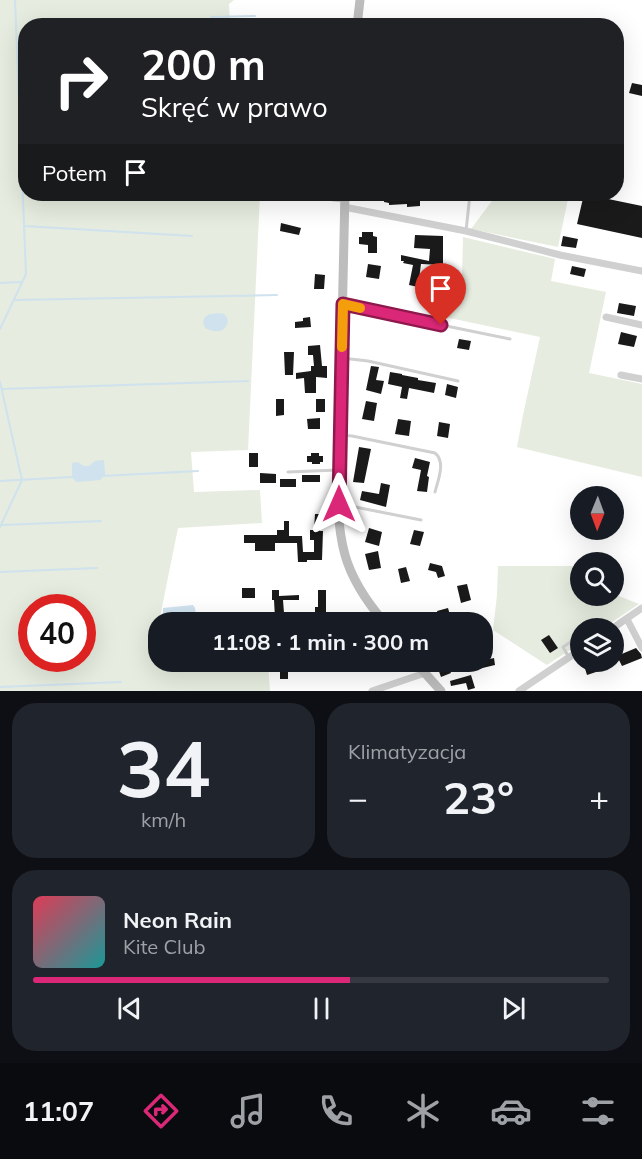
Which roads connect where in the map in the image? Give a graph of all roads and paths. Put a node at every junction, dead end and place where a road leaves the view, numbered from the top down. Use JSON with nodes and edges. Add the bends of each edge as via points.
{"nodes":[{"id":1,"x":360,"y":0,"type":"edge"},
{"id":2,"x":358,"y":18,"type":"edge"},
{"id":3,"x":344,"y":201,"type":"edge"},
{"id":4,"x":348,"y":201,"type":"edge"},
{"id":5,"x":469,"y":201,"type":"edge"},
{"id":6,"x":466,"y":231,"type":"junction"},
{"id":7,"x":642,"y":271,"type":"edge"},
{"id":8,"x":343,"y":304,"type":"junction"},
{"id":9,"x":606,"y":317,"type":"dead end"},
{"id":10,"x":642,"y":325,"type":"edge"},
{"id":11,"x":510,"y":339,"type":"dead end"},
{"id":12,"x":341,"y":358,"type":"junction"},
{"id":13,"x":621,"y":375,"type":"dead end"},
{"id":14,"x":642,"y":379,"type":"edge"},
{"id":15,"x":458,"y":381,"type":"dead end"},
{"id":16,"x":339,"y":435,"type":"junction"},
{"id":17,"x":339,"y":470,"type":"junction"},
{"id":18,"x":288,"y":472,"type":"dead end"},
{"id":19,"x":435,"y":492,"type":"dead end"},
{"id":20,"x":339,"y":504,"type":"junction"},
{"id":21,"x":421,"y":520,"type":"dead end"},
{"id":22,"x":642,"y":608,"type":"edge"},
{"id":23,"x":376,"y":612,"type":"edge"},
{"id":24,"x":627,"y":619,"type":"junction"},
{"id":25,"x":624,"y":621,"type":"edge"},
{"id":26,"x":570,"y":642,"type":"edge"},
{"id":27,"x":642,"y":648,"type":"edge"},
{"id":28,"x":569,"y":658,"type":"joint"},
{"id":29,"x":424,"y":673,"type":"joint"},
{"id":30,"x":372,"y":691,"type":"edge"},
{"id":31,"x":441,"y":691,"type":"edge"},
{"id":32,"x":519,"y":691,"type":"edge"}],
"edges":[{"from":1,"to":2,"type":"street"},
{"from":3,"to":8,"type":"street"},
{"from":4,"to":6,"type":"street"},
{"from":5,"to":6,"type":"lane"},
{"from":6,"to":7,"type":"street"},
{"from":8,"to":11,"type":"lane"},
{"from":8,"to":12,"type":"street"},
{"from":9,"to":10,"type":"street"},
{"from":12,"to":15,"type":"lane"},
{"from":12,"to":16,"type":"street"},
{"from":13,"to":14,"type":"street"},
{"from":16,"to":17,"type":"street"},
{"from":16,"to":19,"type":"lane","via":[[435,453],[442,462]]},
{"from":17,"to":18,"type":"lane"},
{"from":17,"to":20,"type":"street"},
{"from":20,"to":21,"type":"lane"},
{"from":20,"to":23,"type":"street","via":[[345,556]]},
{"from":22,"to":24,"type":"street"},
{"from":24,"to":25,"type":"street"},
{"from":24,"to":27,"type":"street"},
{"from":26,"to":28,"type":"lane","via":[[563,647]]},
{"from":28,"to":32,"type":"street"},
{"from":29,"to":30,"type":"street"},
{"from":29,"to":31,"type":"street"}]}
